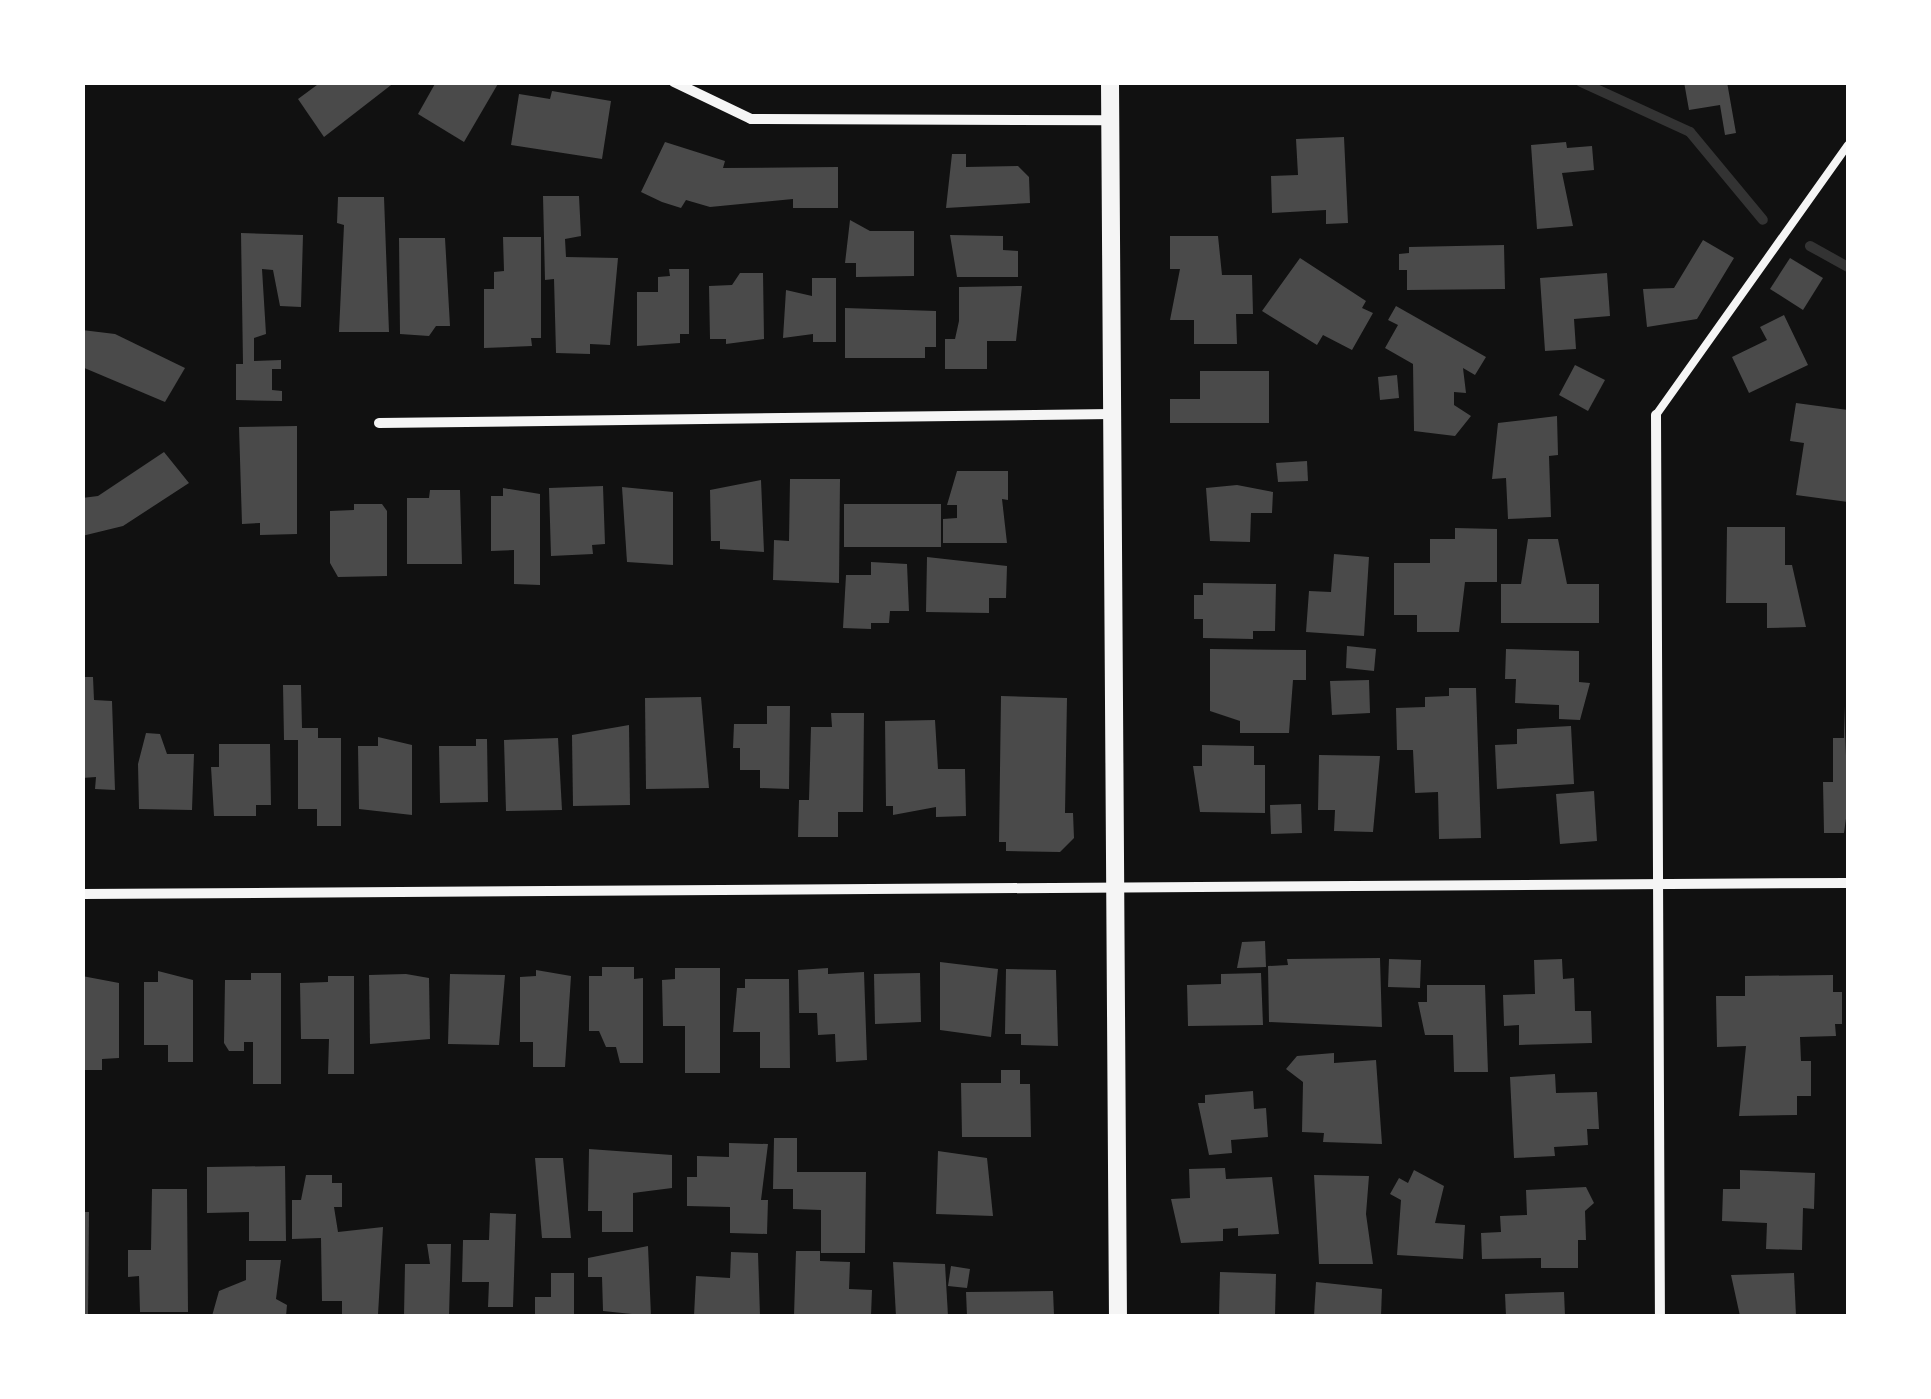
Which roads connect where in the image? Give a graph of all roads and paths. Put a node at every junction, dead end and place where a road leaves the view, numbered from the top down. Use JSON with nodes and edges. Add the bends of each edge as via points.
{"nodes":[{"id":1,"x":674,"y":82,"type":"edge"},
{"id":2,"x":1110,"y":82,"type":"edge"},
{"id":3,"x":1110,"y":120,"type":"junction"},
{"id":4,"x":1848,"y":145,"type":"edge"},
{"id":5,"x":1112,"y":414,"type":"junction"},
{"id":6,"x":1656,"y":415,"type":"joint"},
{"id":7,"x":379,"y":423,"type":"dead end"},
{"id":8,"x":1656,"y":884,"type":"junction"},
{"id":9,"x":1848,"y":884,"type":"edge"},
{"id":10,"x":1114,"y":888,"type":"junction"},
{"id":11,"x":82,"y":894,"type":"edge"},
{"id":12,"x":1118,"y":1316,"type":"edge"},
{"id":13,"x":1660,"y":1316,"type":"edge"}],
"edges":[{"from":1,"to":3,"type":"street","via":[[751,120]]},
{"from":2,"to":3,"type":"street"},
{"from":3,"to":5,"type":"street"},
{"from":4,"to":6,"type":"lane"},
{"from":5,"to":7,"type":"street"},
{"from":5,"to":10,"type":"street"},
{"from":6,"to":8,"type":"street"},
{"from":8,"to":9,"type":"street"},
{"from":8,"to":10,"type":"street"},
{"from":8,"to":13,"type":"street"},
{"from":10,"to":11,"type":"street"},
{"from":10,"to":12,"type":"street"}]}
